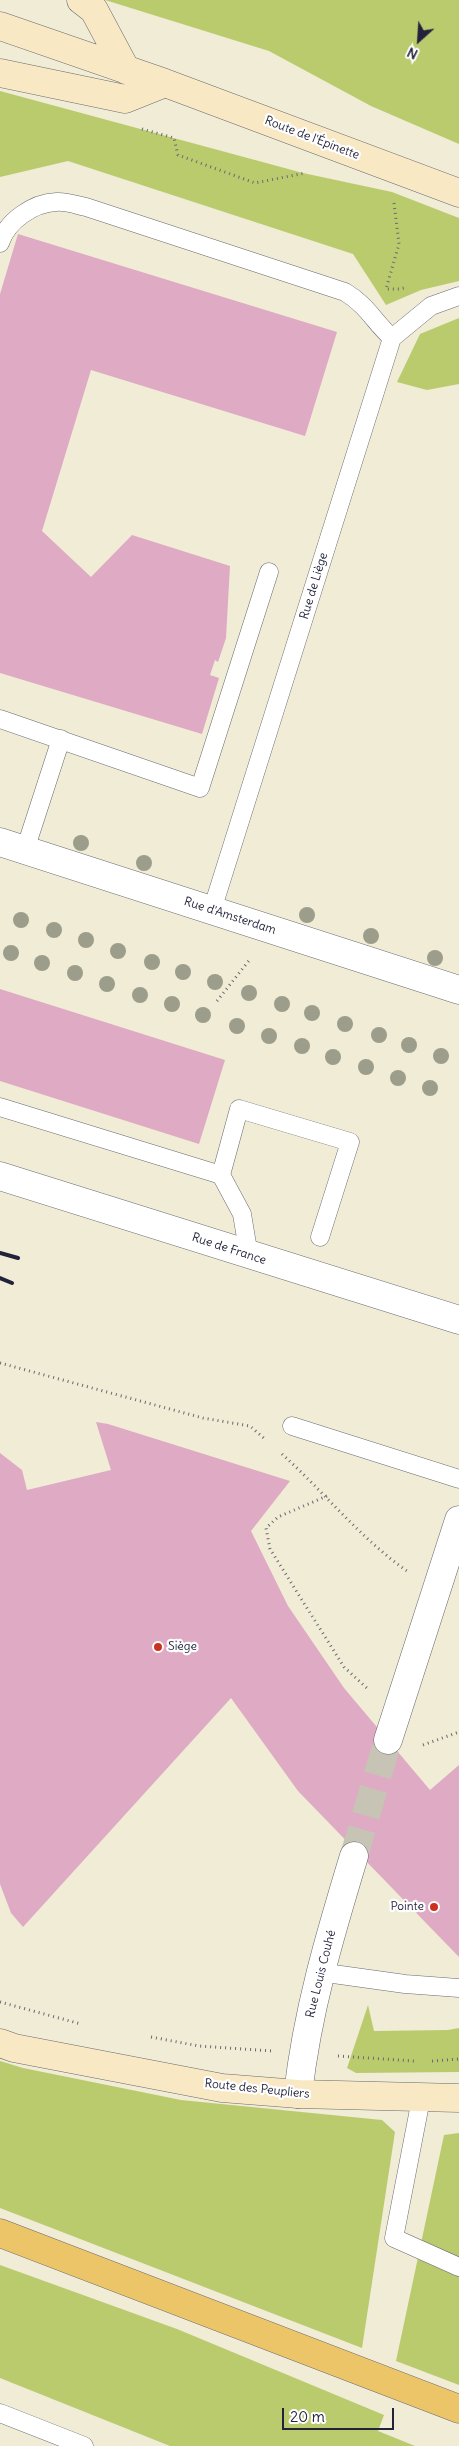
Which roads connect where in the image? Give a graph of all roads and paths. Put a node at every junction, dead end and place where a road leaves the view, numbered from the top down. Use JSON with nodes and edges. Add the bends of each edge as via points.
{"nodes":[{"id":1,"x":81,"y":0,"type":"edge"},
{"id":2,"x":0,"y":26,"type":"edge"},
{"id":3,"x":126,"y":70,"type":"junction"},
{"id":4,"x":0,"y":73,"type":"edge"},
{"id":5,"x":165,"y":83,"type":"junction"},
{"id":6,"x":138,"y":128,"type":"dead end"},
{"id":7,"x":312,"y":175,"type":"dead end"},
{"id":8,"x":459,"y":193,"type":"edge"},
{"id":9,"x":394,"y":201,"type":"dead end"},
{"id":10,"x":0,"y":244,"type":"edge"},
{"id":11,"x":389,"y":279,"type":"dead end"},
{"id":12,"x":459,"y":296,"type":"edge"},
{"id":13,"x":392,"y":338,"type":"junction"},
{"id":14,"x":269,"y":572,"type":"dead end"},
{"id":15,"x":0,"y":719,"type":"edge"},
{"id":16,"x":61,"y":739,"type":"junction"},
{"id":17,"x":12,"y":846,"type":"edge"},
{"id":18,"x":212,"y":910,"type":"junction"},
{"id":19,"x":459,"y":990,"type":"edge"},
{"id":20,"x":0,"y":1107,"type":"edge"},
{"id":21,"x":221,"y":1175,"type":"junction"},
{"id":22,"x":0,"y":1176,"type":"edge"},
{"id":23,"x":320,"y":1237,"type":"dead end"},
{"id":24,"x":249,"y":1256,"type":"junction"},
{"id":25,"x":459,"y":1320,"type":"edge"},
{"id":26,"x":0,"y":1363,"type":"edge"},
{"id":27,"x":292,"y":1426,"type":"dead end"},
{"id":28,"x":271,"y":1445,"type":"dead end"},
{"id":29,"x":278,"y":1451,"type":"dead end"},
{"id":30,"x":459,"y":1479,"type":"edge"},
{"id":31,"x":327,"y":1496,"type":"junction"},
{"id":32,"x":459,"y":1520,"type":"edge"},
{"id":33,"x":439,"y":1582,"type":"junction"},
{"id":34,"x":391,"y":1731,"type":"junction"},
{"id":35,"x":459,"y":1732,"type":"edge"},
{"id":36,"x":354,"y":1856,"type":"tunnel mouth"},
{"id":37,"x":319,"y":1972,"type":"junction"},
{"id":38,"x":459,"y":1988,"type":"edge"},
{"id":39,"x":0,"y":2002,"type":"edge"},
{"id":40,"x":82,"y":2024,"type":"dead end"},
{"id":41,"x":150,"y":2037,"type":"dead end"},
{"id":42,"x":0,"y":2043,"type":"edge"},
{"id":43,"x":302,"y":2053,"type":"junction"},
{"id":44,"x":459,"y":2060,"type":"edge"},
{"id":45,"x":419,"y":2061,"type":"dead end"},
{"id":46,"x":429,"y":2062,"type":"dead end"},
{"id":47,"x":298,"y":2094,"type":"junction"},
{"id":48,"x":459,"y":2098,"type":"edge"},
{"id":49,"x":421,"y":2099,"type":"junction"},
{"id":50,"x":0,"y":2233,"type":"edge"},
{"id":51,"x":459,"y":2267,"type":"edge"},
{"id":52,"x":459,"y":2409,"type":"edge"},
{"id":53,"x":0,"y":2413,"type":"edge"},
{"id":54,"x":84,"y":2446,"type":"edge"}],
"edges":[{"from":1,"to":3,"type":"main road","via":[[94,10]]},
{"from":2,"to":3,"type":"main road","name":"Route de l'Épinette"},
{"from":3,"to":5,"type":"main road","name":"Route de l'Épinette"},
{"from":4,"to":5,"type":"main road","via":[[125,99]]},
{"from":5,"to":8,"type":"main road","name":"Route de l'Épinette"},
{"from":6,"to":7,"type":"path","via":[[174,138],[178,155],[255,183],[303,173]]},
{"from":9,"to":11,"type":"path","via":[[399,244]]},
{"from":10,"to":13,"type":"lane","via":[[9,224],[44,203],[58,201],[86,207],[345,292],[368,309]]},
{"from":12,"to":13,"type":"lane","via":[[431,306]]},
{"from":13,"to":18,"type":"lane","name":"Rue de Liège"},
{"from":14,"to":16,"type":"lane","via":[[200,788],[130,766]]},
{"from":15,"to":16,"type":"lane"},
{"from":16,"to":17,"type":"lane"},
{"from":17,"to":18,"type":"street","name":"Rue d'Amsterdam"},
{"from":18,"to":19,"type":"street","name":"Rue d'Amsterdam"},
{"from":20,"to":21,"type":"lane"},
{"from":21,"to":23,"type":"lane","via":[[239,1108],[350,1142]]},
{"from":21,"to":24,"type":"lane","via":[[242,1214]]},
{"from":22,"to":24,"type":"street","name":"Rue de France"},
{"from":24,"to":25,"type":"street","name":"Rue de France"},
{"from":26,"to":28,"type":"path","via":[[203,1418],[250,1426]]},
{"from":27,"to":30,"type":"lane"},
{"from":29,"to":31,"type":"path"},
{"from":31,"to":33,"type":"path","via":[[380,1552],[411,1574]]},
{"from":31,"to":34,"type":"path","via":[[278,1517],[266,1528],[270,1549],[344,1667],[378,1698]]},
{"from":32,"to":33,"type":"street"},
{"from":33,"to":34,"type":"street"},
{"from":34,"to":35,"type":"path","via":[[413,1749]]},
{"from":36,"to":37,"type":"street","name":"Rue Louis Couhé"},
{"from":37,"to":38,"type":"lane"},
{"from":37,"to":43,"type":"street","name":"Rue Louis Couhé"},
{"from":39,"to":40,"type":"path"},
{"from":41,"to":43,"type":"path","via":[[199,2046]]},
{"from":42,"to":47,"type":"main road","name":"Route des Peupliers","via":[[222,2088]]},
{"from":43,"to":45,"type":"path"},
{"from":43,"to":47,"type":"street","name":"Rue Louis Couhé"},
{"from":44,"to":46,"type":"path"},
{"from":47,"to":49,"type":"main road","name":"Route des Peupliers"},
{"from":48,"to":49,"type":"main road","name":"Route des Peupliers"},
{"from":49,"to":51,"type":"lane","via":[[394,2238]]},
{"from":50,"to":52,"type":"main road"},
{"from":53,"to":54,"type":"lane"}]}
